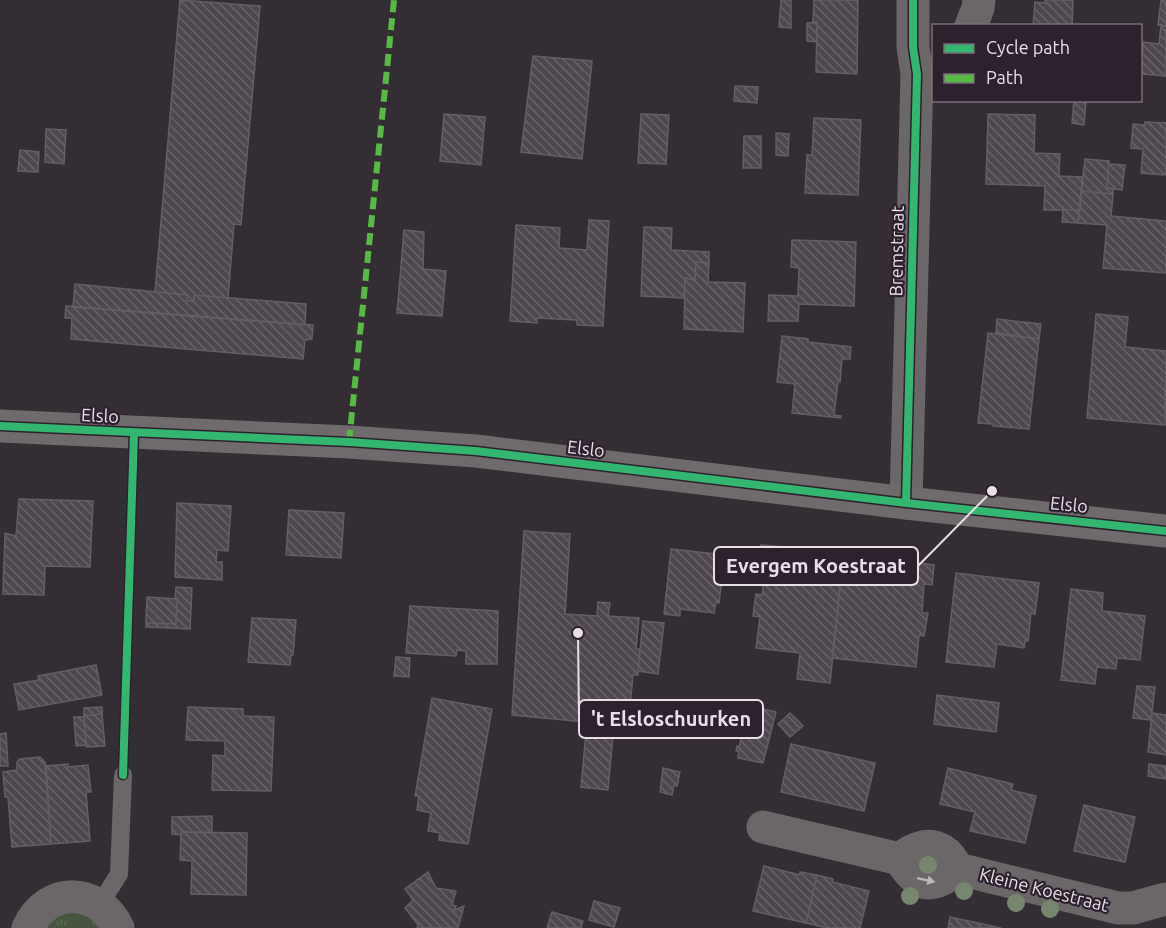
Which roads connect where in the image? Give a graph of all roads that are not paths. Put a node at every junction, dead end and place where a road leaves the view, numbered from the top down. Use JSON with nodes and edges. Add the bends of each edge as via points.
{"nodes":[{"id":1,"x":913,"y":0,"type":"edge"},
{"id":2,"x":979,"y":0,"type":"edge"},
{"id":3,"x":972,"y":24,"type":"edge"},
{"id":4,"x":925,"y":69,"type":"edge"},
{"id":5,"x":0,"y":426,"type":"edge"},
{"id":6,"x":906,"y":503,"type":"junction"},
{"id":7,"x":1166,"y":531,"type":"edge"},
{"id":8,"x":123,"y":775,"type":"dead end"},
{"id":9,"x":763,"y":827,"type":"dead end"},
{"id":10,"x":1166,"y":899,"type":"edge"},
{"id":11,"x":109,"y":916,"type":"edge"},
{"id":12,"x":0,"y":924,"type":"edge"},
{"id":13,"x":16,"y":928,"type":"edge"},
{"id":14,"x":28,"y":928,"type":"edge"}],
"edges":[{"from":1,"to":4,"type":"street","name":"Bremstraat","via":[[913,46]]},
{"from":2,"to":3,"type":"street"},
{"from":4,"to":6,"type":"street","name":"Bremstraat"},
{"from":5,"to":6,"type":"street","name":"Elslo","via":[[349,442],[476,452]]},
{"from":6,"to":7,"type":"street","name":"Elslo"},
{"from":8,"to":11,"type":"lane","via":[[119,874]]},
{"from":9,"to":10,"type":"street","name":"Kleine Koestraat","via":[[900,859],[908,873],[930,883],[944,881],[958,869],[1118,908]]},
{"from":11,"to":14,"type":"street","via":[[84,897],[66,896],[50,902]]},
{"from":12,"to":13,"type":"street"}]}
